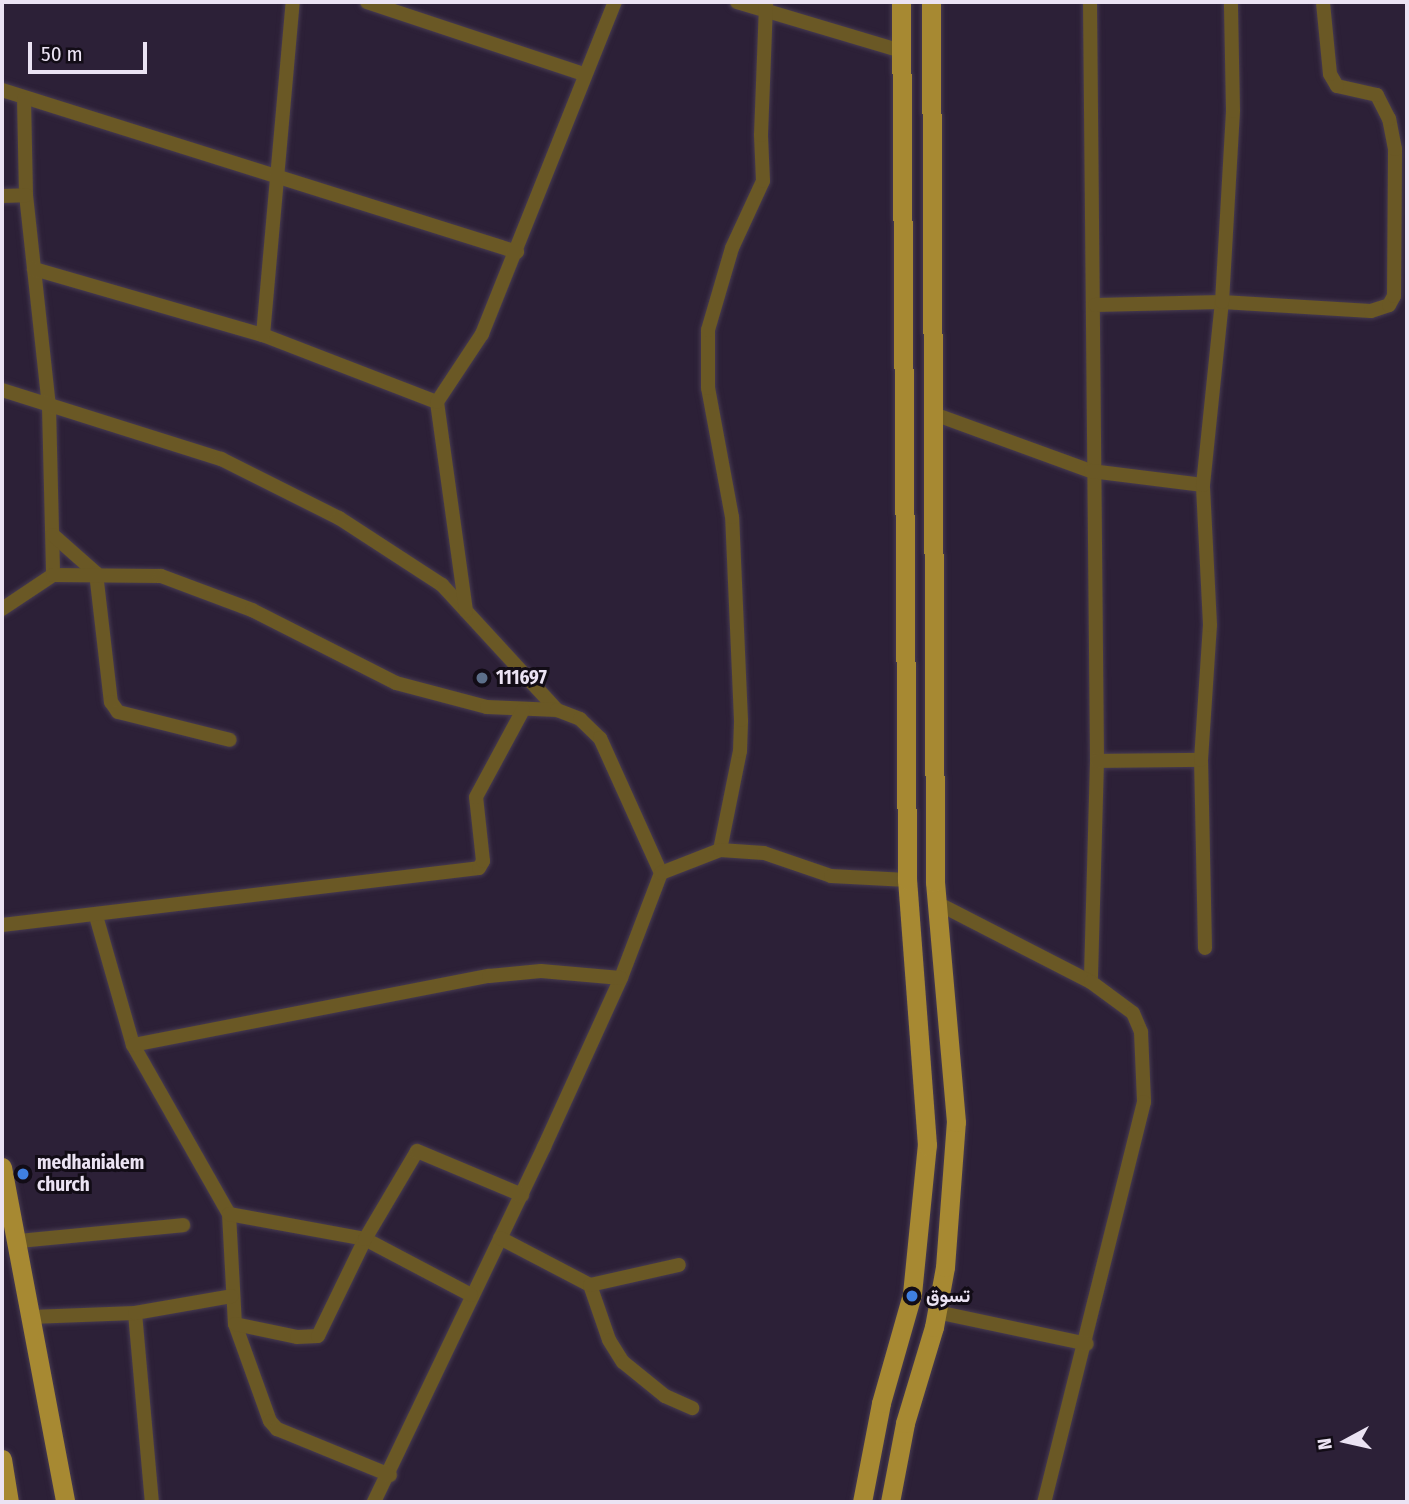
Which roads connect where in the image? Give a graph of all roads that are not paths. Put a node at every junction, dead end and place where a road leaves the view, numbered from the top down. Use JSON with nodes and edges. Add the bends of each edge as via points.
{"nodes":[{"id":1,"x":293,"y":2,"type":"edge"},
{"id":2,"x":367,"y":2,"type":"edge"},
{"id":3,"x":615,"y":2,"type":"edge"},
{"id":4,"x":737,"y":2,"type":"edge"},
{"id":5,"x":901,"y":2,"type":"edge"},
{"id":6,"x":931,"y":2,"type":"edge"},
{"id":7,"x":1090,"y":2,"type":"edge"},
{"id":8,"x":1231,"y":2,"type":"edge"},
{"id":9,"x":1323,"y":2,"type":"edge"},
{"id":10,"x":765,"y":6,"type":"edge"},
{"id":11,"x":901,"y":51,"type":"junction"},
{"id":12,"x":583,"y":74,"type":"junction"},
{"id":13,"x":2,"y":90,"type":"edge"},
{"id":14,"x":24,"y":99,"type":"junction"},
{"id":15,"x":277,"y":179,"type":"junction"},
{"id":16,"x":26,"y":195,"type":"junction"},
{"id":17,"x":2,"y":196,"type":"edge"},
{"id":18,"x":517,"y":252,"type":"junction"},
{"id":19,"x":34,"y":269,"type":"junction"},
{"id":20,"x":1222,"y":302,"type":"junction"},
{"id":21,"x":1095,"y":305,"type":"junction"},
{"id":22,"x":263,"y":335,"type":"junction"},
{"id":23,"x":2,"y":390,"type":"edge"},
{"id":24,"x":437,"y":402,"type":"junction"},
{"id":25,"x":49,"y":407,"type":"junction"},
{"id":26,"x":934,"y":414,"type":"junction"},
{"id":27,"x":1091,"y":471,"type":"junction"},
{"id":28,"x":1203,"y":485,"type":"junction"},
{"id":29,"x":53,"y":535,"type":"junction"},
{"id":30,"x":96,"y":573,"type":"junction"},
{"id":31,"x":53,"y":575,"type":"junction"},
{"id":32,"x":2,"y":609,"type":"edge"},
{"id":33,"x":466,"y":611,"type":"junction"},
{"id":34,"x":523,"y":710,"type":"junction"},
{"id":35,"x":557,"y":710,"type":"junction"},
{"id":36,"x":230,"y":740,"type":"dead end"},
{"id":37,"x":1201,"y":760,"type":"junction"},
{"id":38,"x":1097,"y":761,"type":"junction"},
{"id":39,"x":720,"y":850,"type":"junction"},
{"id":40,"x":661,"y":873,"type":"junction"},
{"id":41,"x":907,"y":880,"type":"junction"},
{"id":42,"x":937,"y":903,"type":"junction"},
{"id":43,"x":96,"y":916,"type":"junction"},
{"id":44,"x":2,"y":925,"type":"edge"},
{"id":45,"x":1205,"y":948,"type":"dead end"},
{"id":46,"x":621,"y":978,"type":"junction"},
{"id":47,"x":1091,"y":982,"type":"junction"},
{"id":48,"x":133,"y":1045,"type":"junction"},
{"id":49,"x":2,"y":1167,"type":"edge"},
{"id":50,"x":522,"y":1195,"type":"junction"},
{"id":51,"x":229,"y":1214,"type":"junction"},
{"id":52,"x":183,"y":1225,"type":"dead end"},
{"id":53,"x":500,"y":1238,"type":"junction"},
{"id":54,"x":365,"y":1239,"type":"junction"},
{"id":55,"x":18,"y":1241,"type":"junction"},
{"id":56,"x":679,"y":1265,"type":"dead end"},
{"id":57,"x":590,"y":1286,"type":"junction"},
{"id":58,"x":471,"y":1295,"type":"junction"},
{"id":59,"x":232,"y":1296,"type":"junction"},
{"id":60,"x":135,"y":1312,"type":"junction"},
{"id":61,"x":937,"y":1312,"type":"junction"},
{"id":62,"x":31,"y":1317,"type":"junction"},
{"id":63,"x":235,"y":1324,"type":"junction"},
{"id":64,"x":1087,"y":1344,"type":"junction"},
{"id":65,"x":692,"y":1408,"type":"dead end"},
{"id":66,"x":2,"y":1459,"type":"edge"},
{"id":67,"x":390,"y":1475,"type":"junction"},
{"id":68,"x":9,"y":1502,"type":"edge"},
{"id":69,"x":65,"y":1502,"type":"edge"},
{"id":70,"x":152,"y":1502,"type":"edge"},
{"id":71,"x":374,"y":1502,"type":"edge"},
{"id":72,"x":862,"y":1502,"type":"edge"},
{"id":73,"x":890,"y":1502,"type":"edge"},
{"id":74,"x":1044,"y":1502,"type":"edge"}],
"edges":[{"from":1,"to":15,"type":"street"},
{"from":2,"to":12,"type":"street"},
{"from":3,"to":12,"type":"street"},
{"from":4,"to":10,"type":"street"},
{"from":5,"to":11,"type":"main road"},
{"from":6,"to":26,"type":"main road"},
{"from":7,"to":21,"type":"street"},
{"from":8,"to":20,"type":"street","via":[[1233,111]]},
{"from":9,"to":20,"type":"street","via":[[1330,74],[1337,86],[1377,95],[1389,119],[1395,149],[1394,296],[1389,305],[1371,311]]},
{"from":10,"to":11,"type":"street"},
{"from":10,"to":39,"type":"street","via":[[764,181],[732,248],[708,330],[708,388],[732,517],[741,720],[740,751]]},
{"from":11,"to":41,"type":"main road"},
{"from":12,"to":18,"type":"street"},
{"from":13,"to":14,"type":"street"},
{"from":14,"to":15,"type":"street"},
{"from":14,"to":16,"type":"street"},
{"from":15,"to":18,"type":"street"},
{"from":15,"to":22,"type":"street"},
{"from":16,"to":17,"type":"street"},
{"from":16,"to":19,"type":"street"},
{"from":18,"to":24,"type":"street","via":[[475,348]]},
{"from":19,"to":22,"type":"street"},
{"from":19,"to":25,"type":"street"},
{"from":20,"to":21,"type":"street"},
{"from":20,"to":28,"type":"street"},
{"from":21,"to":27,"type":"street"},
{"from":22,"to":24,"type":"street"},
{"from":23,"to":25,"type":"street"},
{"from":24,"to":33,"type":"street"},
{"from":25,"to":29,"type":"street"},
{"from":25,"to":33,"type":"street","via":[[177,443],[264,477],[425,573]]},
{"from":26,"to":27,"type":"street"},
{"from":26,"to":42,"type":"main road"},
{"from":27,"to":28,"type":"street"},
{"from":27,"to":38,"type":"street"},
{"from":28,"to":37,"type":"street","via":[[1210,656]]},
{"from":29,"to":30,"type":"street"},
{"from":29,"to":31,"type":"street"},
{"from":30,"to":31,"type":"street"},
{"from":30,"to":34,"type":"street","via":[[149,574],[195,587],[252,610],[396,683],[487,707]]},
{"from":30,"to":36,"type":"street","via":[[111,702],[118,712]]},
{"from":31,"to":32,"type":"street"},
{"from":33,"to":35,"type":"street"},
{"from":34,"to":35,"type":"street"},
{"from":34,"to":43,"type":"street","via":[[476,796],[483,861],[479,868],[289,888]]},
{"from":35,"to":40,"type":"street","via":[[580,719],[600,738]]},
{"from":37,"to":38,"type":"street"},
{"from":37,"to":45,"type":"street"},
{"from":38,"to":47,"type":"street"},
{"from":39,"to":40,"type":"street"},
{"from":39,"to":41,"type":"street","via":[[764,853],[831,876]]},
{"from":40,"to":46,"type":"street"},
{"from":41,"to":72,"type":"main road","via":[[925,1073],[923,1209],[912,1294],[881,1403]]},
{"from":42,"to":47,"type":"street"},
{"from":42,"to":61,"type":"main road","via":[[956,1122],[951,1225]]},
{"from":43,"to":44,"type":"street"},
{"from":43,"to":48,"type":"street"},
{"from":46,"to":48,"type":"street","via":[[541,971],[489,976]]},
{"from":46,"to":50,"type":"street"},
{"from":47,"to":64,"type":"street","via":[[1133,1013],[1141,1032],[1145,1069],[1144,1102]]},
{"from":48,"to":51,"type":"street"},
{"from":49,"to":55,"type":"main road"},
{"from":50,"to":53,"type":"street"},
{"from":50,"to":54,"type":"street","via":[[417,1151]]},
{"from":51,"to":54,"type":"street"},
{"from":51,"to":59,"type":"street"},
{"from":52,"to":55,"type":"street"},
{"from":53,"to":57,"type":"street"},
{"from":53,"to":58,"type":"street"},
{"from":54,"to":58,"type":"street"},
{"from":54,"to":63,"type":"street","via":[[318,1336],[297,1337]]},
{"from":55,"to":62,"type":"main road"},
{"from":56,"to":57,"type":"street"},
{"from":57,"to":65,"type":"street","via":[[609,1340],[623,1362],[665,1396]]},
{"from":58,"to":67,"type":"street"},
{"from":59,"to":60,"type":"street"},
{"from":59,"to":63,"type":"street"},
{"from":60,"to":62,"type":"street"},
{"from":60,"to":70,"type":"street"},
{"from":61,"to":64,"type":"street"},
{"from":61,"to":73,"type":"main road","via":[[905,1423]]},
{"from":62,"to":69,"type":"main road"},
{"from":63,"to":67,"type":"street","via":[[264,1409],[277,1429]]},
{"from":64,"to":74,"type":"street"},
{"from":66,"to":68,"type":"main road"},
{"from":67,"to":71,"type":"street"}]}
